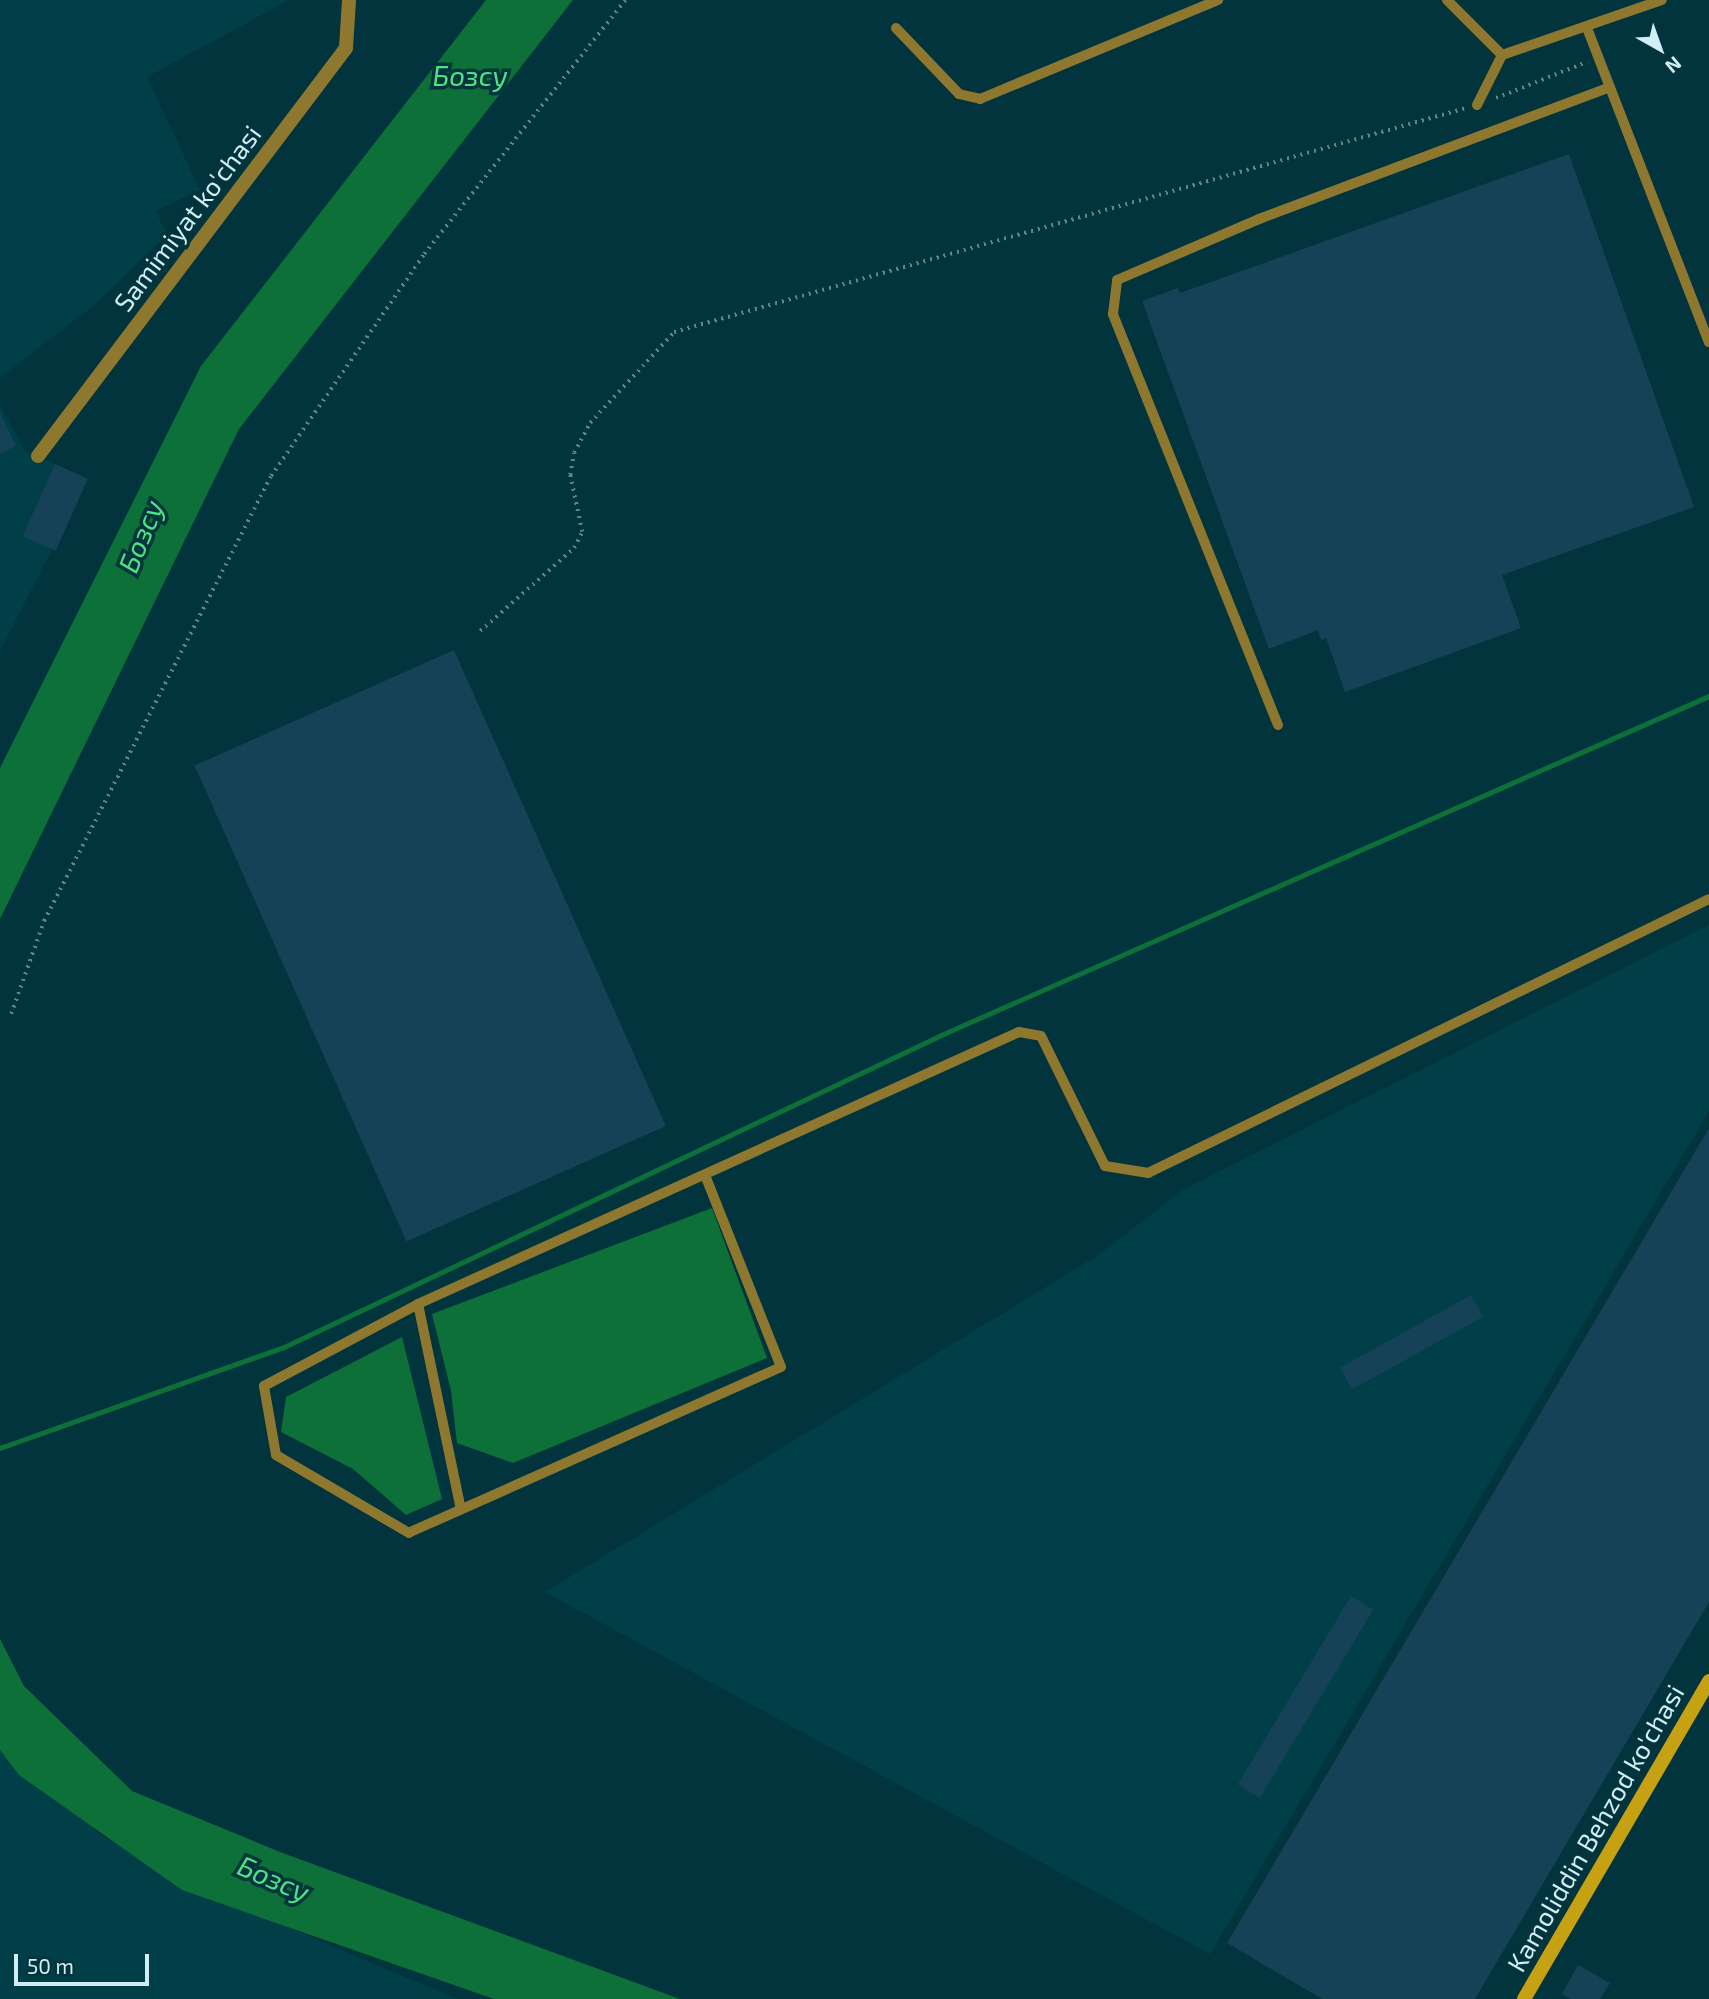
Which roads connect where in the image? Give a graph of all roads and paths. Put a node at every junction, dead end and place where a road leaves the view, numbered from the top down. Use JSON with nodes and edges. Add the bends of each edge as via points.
{"nodes":[{"id":1,"x":349,"y":0,"type":"edge"},
{"id":2,"x":625,"y":0,"type":"edge"},
{"id":3,"x":1218,"y":0,"type":"edge"},
{"id":4,"x":1447,"y":0,"type":"edge"},
{"id":5,"x":1662,"y":0,"type":"edge"},
{"id":6,"x":896,"y":28,"type":"dead end"},
{"id":7,"x":1587,"y":28,"type":"junction"},
{"id":8,"x":1502,"y":55,"type":"junction"},
{"id":9,"x":1599,"y":57,"type":"junction"},
{"id":10,"x":1610,"y":87,"type":"junction"},
{"id":11,"x":1477,"y":106,"type":"junction"},
{"id":12,"x":1709,"y":342,"type":"edge"},
{"id":13,"x":38,"y":456,"type":"dead end"},
{"id":14,"x":480,"y":631,"type":"dead end"},
{"id":15,"x":1278,"y":725,"type":"dead end"},
{"id":16,"x":1709,"y":899,"type":"edge"},
{"id":17,"x":11,"y":1014,"type":"dead end"},
{"id":18,"x":705,"y":1175,"type":"junction"},
{"id":19,"x":418,"y":1304,"type":"junction"},
{"id":20,"x":461,"y":1509,"type":"junction"},
{"id":21,"x":1709,"y":1681,"type":"edge"},
{"id":22,"x":1524,"y":1999,"type":"edge"}],
"edges":[{"from":1,"to":13,"type":"street","name":"Samimiyat ko'chasi","via":[[346,48]]},
{"from":2,"to":17,"type":"path","via":[[424,254],[271,476],[44,921]]},
{"from":3,"to":6,"type":"lane","via":[[980,99],[959,94]]},
{"from":4,"to":8,"type":"lane"},
{"from":5,"to":7,"type":"lane"},
{"from":7,"to":8,"type":"lane"},
{"from":7,"to":9,"type":"lane"},
{"from":8,"to":11,"type":"lane"},
{"from":9,"to":10,"type":"lane"},
{"from":9,"to":11,"type":"path"},
{"from":10,"to":12,"type":"lane"},
{"from":10,"to":15,"type":"lane","via":[[1259,219],[1118,280],[1113,314]]},
{"from":11,"to":14,"type":"path","via":[[674,332],[590,423],[574,453],[570,475],[582,532],[574,548]]},
{"from":16,"to":18,"type":"lane","via":[[1148,1173],[1105,1166],[1041,1036],[1019,1032]]},
{"from":18,"to":19,"type":"lane"},
{"from":18,"to":20,"type":"lane","via":[[781,1367]]},
{"from":19,"to":20,"type":"lane"},
{"from":19,"to":20,"type":"lane","via":[[264,1386],[276,1455],[409,1532]]},
{"from":21,"to":22,"type":"main road","name":"Kamoliddin Behzod ko'chasi"}]}
